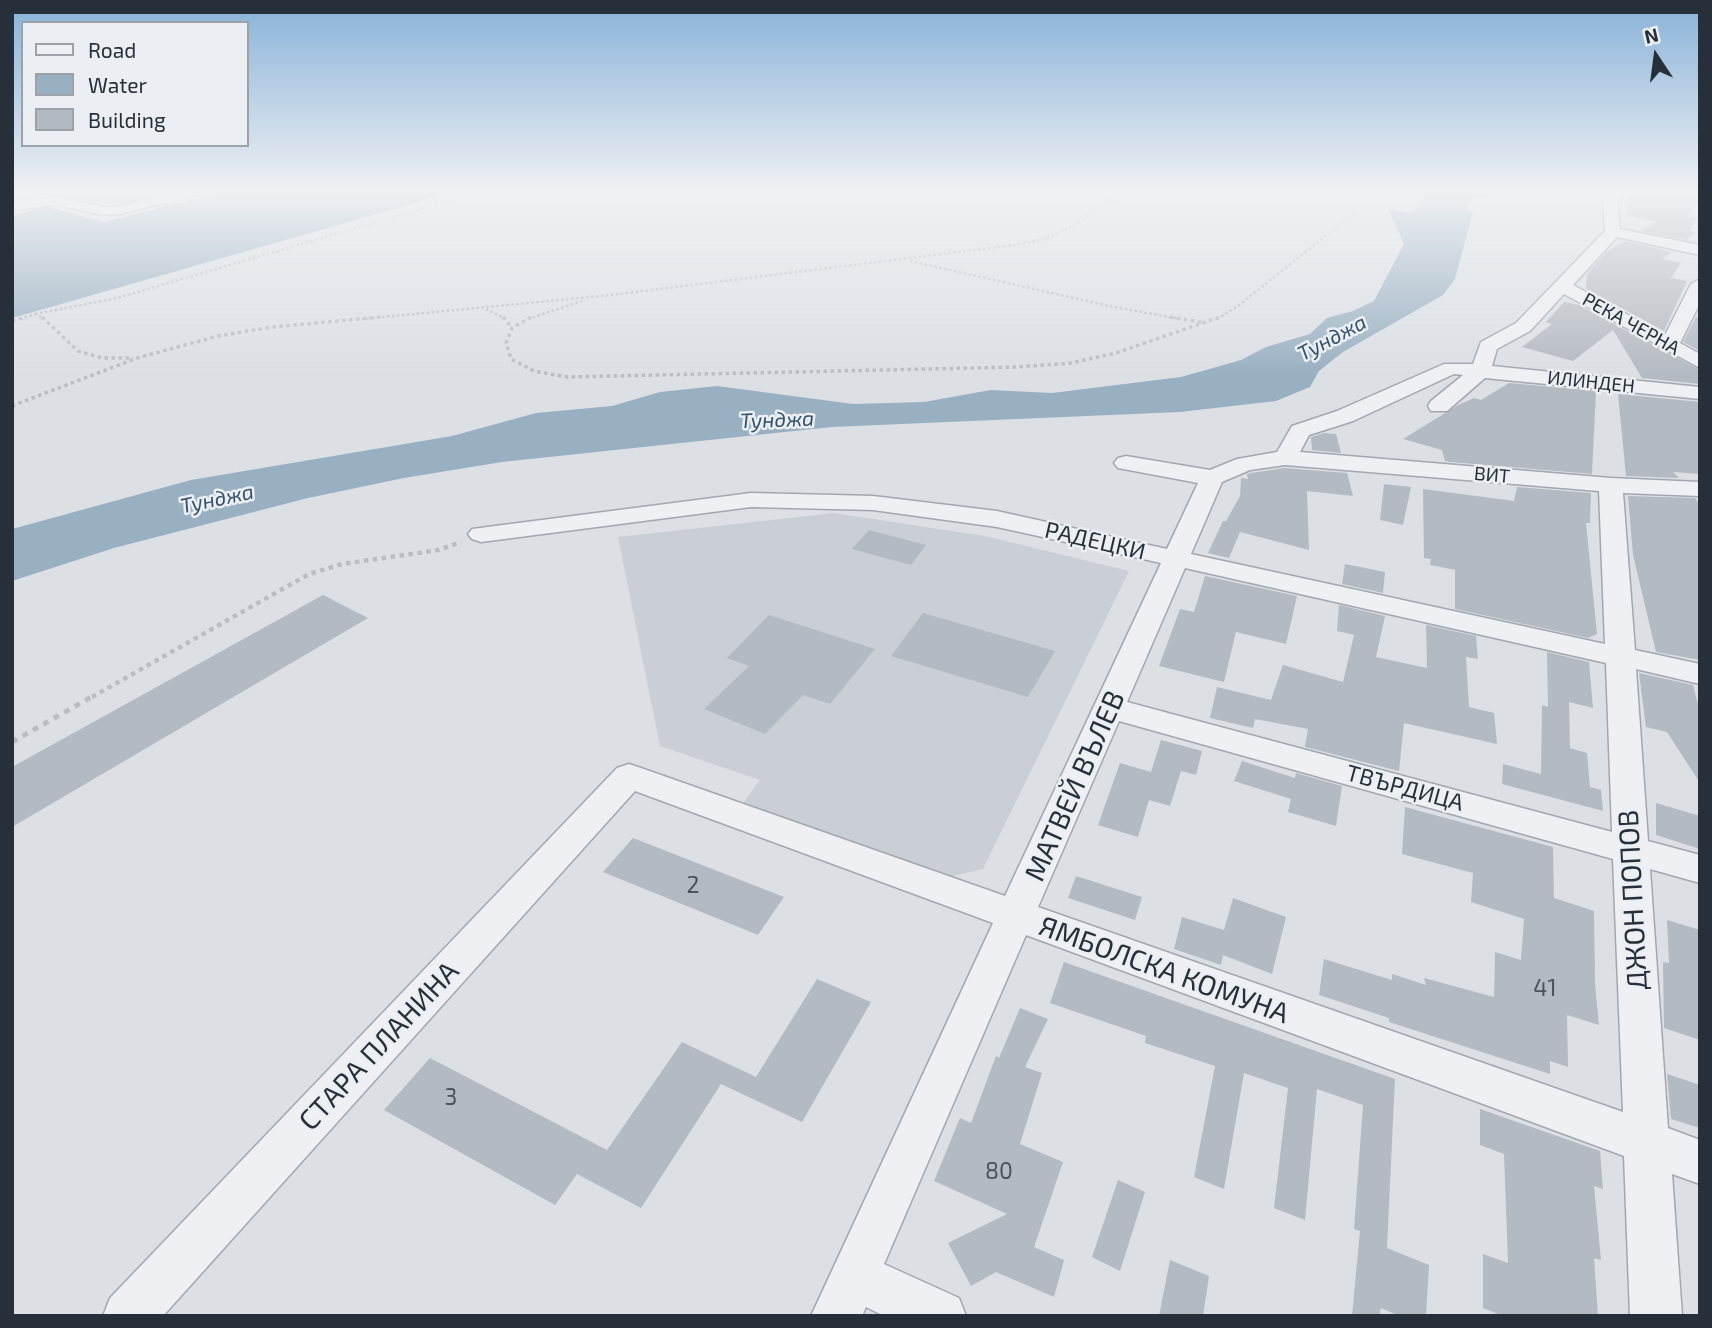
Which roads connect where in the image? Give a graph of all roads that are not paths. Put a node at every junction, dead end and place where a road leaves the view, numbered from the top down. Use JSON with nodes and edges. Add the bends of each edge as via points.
{"nodes":[{"id":1,"x":1594,"y":252,"type":"edge"},
{"id":2,"x":1700,"y":284,"type":"edge"},
{"id":3,"x":1562,"y":286,"type":"junction"},
{"id":4,"x":1670,"y":345,"type":"junction"},
{"id":5,"x":1700,"y":362,"type":"edge"},
{"id":6,"x":1481,"y":371,"type":"junction"},
{"id":7,"x":1700,"y":393,"type":"edge"},
{"id":8,"x":1439,"y":406,"type":"dead end"},
{"id":9,"x":1285,"y":458,"type":"junction"},
{"id":10,"x":1126,"y":463,"type":"dead end"},
{"id":11,"x":1212,"y":478,"type":"junction"},
{"id":12,"x":1611,"y":485,"type":"junction"},
{"id":13,"x":1700,"y":489,"type":"edge"},
{"id":14,"x":481,"y":534,"type":"road end"},
{"id":15,"x":1177,"y":559,"type":"junction"},
{"id":16,"x":1620,"y":657,"type":"junction"},
{"id":17,"x":1700,"y":674,"type":"edge"},
{"id":18,"x":1110,"y":708,"type":"junction"},
{"id":19,"x":629,"y":776,"type":"joint"},
{"id":20,"x":1630,"y":850,"type":"junction"},
{"id":21,"x":1700,"y":869,"type":"edge"},
{"id":22,"x":1016,"y":917,"type":"junction"},
{"id":23,"x":1646,"y":1144,"type":"junction"},
{"id":24,"x":1700,"y":1162,"type":"edge"},
{"id":25,"x":845,"y":1296,"type":"edge"},
{"id":26,"x":128,"y":1316,"type":"edge"},
{"id":27,"x":941,"y":1316,"type":"edge"},
{"id":28,"x":1656,"y":1316,"type":"edge"}],
"edges":[{"from":1,"to":3,"type":"street"},
{"from":2,"to":4,"type":"street"},
{"from":3,"to":4,"type":"street","name":"РЕКА ЧЕРНА"},
{"from":3,"to":6,"type":"street","via":[[1523,327],[1488,346]]},
{"from":4,"to":5,"type":"street","name":"РЕКА ЧЕРНА"},
{"from":6,"to":7,"type":"street","name":"ИЛИНДЕН"},
{"from":6,"to":8,"type":"street"},
{"from":6,"to":9,"type":"street","name":"ИЛИНДЕН","via":[[1451,368],[1300,431]]},
{"from":9,"to":11,"type":"street","via":[[1245,464]]},
{"from":9,"to":12,"type":"street","name":"ВИТ"},
{"from":10,"to":11,"type":"street"},
{"from":11,"to":15,"type":"street","name":"МАТВЕЙ ВЪЛЕВ"},
{"from":12,"to":13,"type":"street","name":"ВИТ"},
{"from":12,"to":16,"type":"street","name":"ДЖОН ПОПОВ"},
{"from":14,"to":15,"type":"street","name":"РАДЕЦКИ","via":[[751,500],[873,503],[997,519]]},
{"from":15,"to":16,"type":"street","name":"РАДЕЦКИ"},
{"from":15,"to":18,"type":"street","name":"МАТВЕЙ ВЪЛЕВ"},
{"from":16,"to":17,"type":"street","name":"РАДЕЦКИ"},
{"from":16,"to":20,"type":"street","name":"ДЖОН ПОПОВ"},
{"from":18,"to":20,"type":"street","name":"ТВЪРДИЦА"},
{"from":18,"to":22,"type":"street","name":"МАТВЕЙ ВЪЛЕВ"},
{"from":19,"to":22,"type":"street","name":"ЯМБОЛСКА КОМУНА"},
{"from":19,"to":26,"type":"street","name":"СТАРА ПЛАНИНА"},
{"from":20,"to":21,"type":"street","name":"ТВЪРДИЦА"},
{"from":20,"to":23,"type":"street","name":"ДЖОН ПОПОВ"},
{"from":22,"to":23,"type":"street","name":"ЯМБОЛСКА КОМУНА"},
{"from":22,"to":25,"type":"street","name":"МАТВЕЙ ВЪЛЕВ"},
{"from":23,"to":24,"type":"street","name":"ЯМБОЛСКА КОМУНА"},
{"from":23,"to":28,"type":"street","name":"ДЖОН ПОПОВ"},
{"from":25,"to":27,"type":"street"}]}
